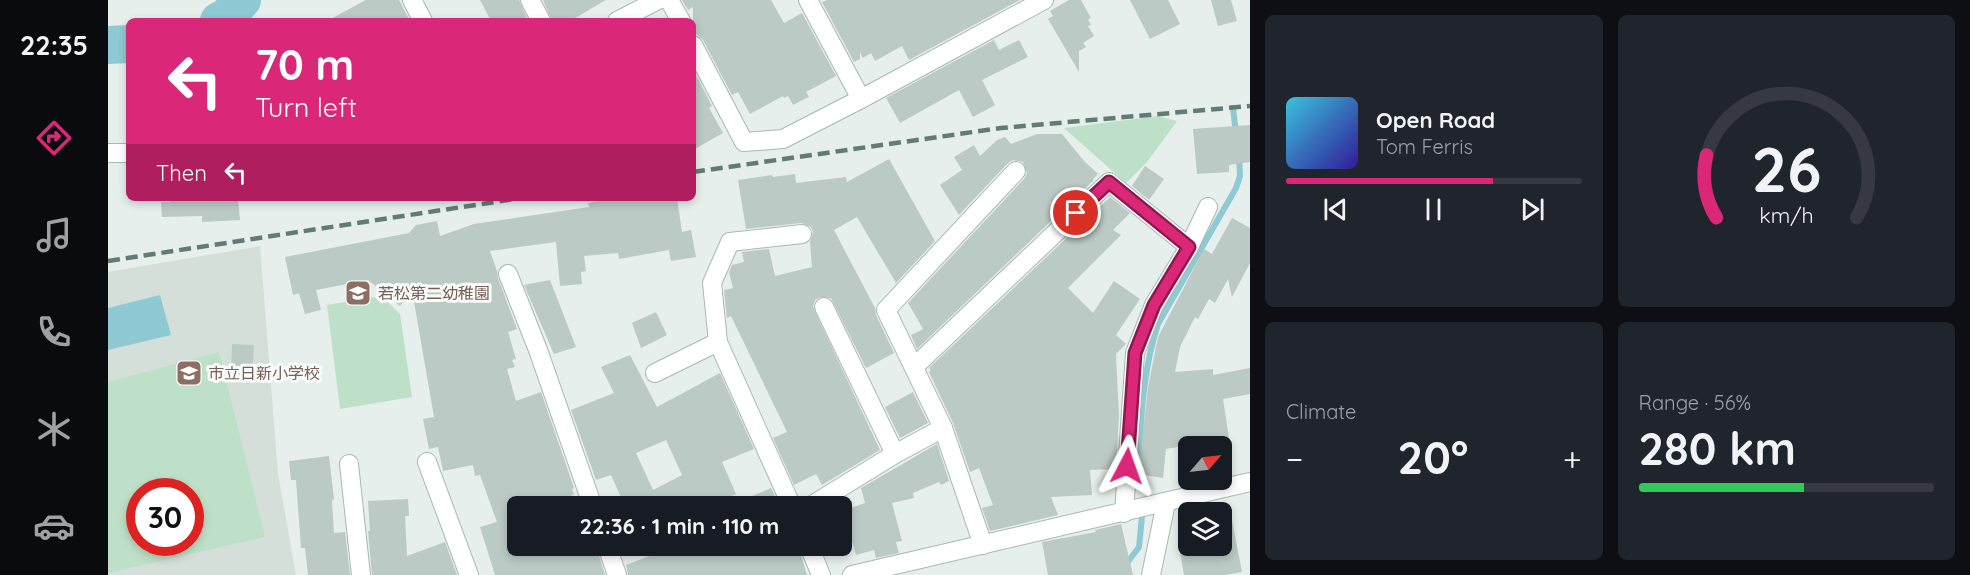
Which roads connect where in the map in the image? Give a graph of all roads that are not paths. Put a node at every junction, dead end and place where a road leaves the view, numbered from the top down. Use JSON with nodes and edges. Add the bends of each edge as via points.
{"nodes":[{"id":1,"x":412,"y":0,"type":"edge"},
{"id":2,"x":530,"y":0,"type":"edge"},
{"id":3,"x":658,"y":0,"type":"edge"},
{"id":4,"x":669,"y":0,"type":"edge"},
{"id":5,"x":808,"y":0,"type":"edge"},
{"id":6,"x":1044,"y":0,"type":"edge"},
{"id":7,"x":1010,"y":7,"type":"edge"},
{"id":8,"x":421,"y":18,"type":"edge"},
{"id":9,"x":539,"y":18,"type":"edge"},
{"id":10,"x":623,"y":18,"type":"edge"},
{"id":11,"x":679,"y":18,"type":"edge"},
{"id":12,"x":696,"y":51,"type":"edge"},
{"id":13,"x":861,"y":99,"type":"junction"},
{"id":14,"x":108,"y":153,"type":"edge"},
{"id":15,"x":126,"y":153,"type":"edge"},
{"id":16,"x":1016,"y":171,"type":"dead end"},
{"id":17,"x":1208,"y":207,"type":"dead end"},
{"id":18,"x":802,"y":234,"type":"dead end"},
{"id":19,"x":1189,"y":247,"type":"junction"},
{"id":20,"x":508,"y":274,"type":"dead end"},
{"id":21,"x":824,"y":307,"type":"dead end"},
{"id":22,"x":718,"y":342,"type":"junction"},
{"id":23,"x":914,"y":367,"type":"junction"},
{"id":24,"x":655,"y":373,"type":"dead end"},
{"id":25,"x":943,"y":428,"type":"junction"},
{"id":26,"x":895,"y":454,"type":"junction"},
{"id":27,"x":428,"y":462,"type":"dead end"},
{"id":28,"x":350,"y":464,"type":"dead end"},
{"id":29,"x":1250,"y":482,"type":"edge"},
{"id":30,"x":589,"y":496,"type":"edge"},
{"id":31,"x":787,"y":496,"type":"edge"},
{"id":32,"x":827,"y":496,"type":"edge"},
{"id":33,"x":1166,"y":503,"type":"junction"},
{"id":34,"x":1124,"y":513,"type":"junction"},
{"id":35,"x":983,"y":545,"type":"junction"},
{"id":36,"x":610,"y":556,"type":"edge"},
{"id":37,"x":813,"y":556,"type":"edge"},
{"id":38,"x":361,"y":575,"type":"edge"},
{"id":39,"x":469,"y":575,"type":"edge"},
{"id":40,"x":617,"y":575,"type":"edge"},
{"id":41,"x":821,"y":575,"type":"edge"},
{"id":42,"x":852,"y":575,"type":"edge"},
{"id":43,"x":1151,"y":575,"type":"edge"}],
"edges":[{"from":1,"to":8,"type":"street"},
{"from":2,"to":9,"type":"street"},
{"from":3,"to":10,"type":"street"},
{"from":4,"to":11,"type":"street"},
{"from":5,"to":13,"type":"street"},
{"from":6,"to":7,"type":"street"},
{"from":7,"to":13,"type":"street"},
{"from":12,"to":13,"type":"street","via":[[744,142],[783,139]]},
{"from":14,"to":15,"type":"street"},
{"from":16,"to":23,"type":"street","via":[[886,310]]},
{"from":17,"to":19,"type":"street"},
{"from":18,"to":22,"type":"street","via":[[730,242],[712,283]]},
{"from":19,"to":23,"type":"street","via":[[1109,182]]},
{"from":19,"to":34,"type":"street","via":[[1154,305],[1135,353]]},
{"from":20,"to":30,"type":"street"},
{"from":21,"to":26,"type":"street"},
{"from":22,"to":24,"type":"street"},
{"from":22,"to":31,"type":"street"},
{"from":23,"to":25,"type":"street"},
{"from":25,"to":26,"type":"street"},
{"from":25,"to":35,"type":"street"},
{"from":26,"to":32,"type":"street"},
{"from":27,"to":39,"type":"street"},
{"from":28,"to":38,"type":"street"},
{"from":29,"to":33,"type":"street"},
{"from":33,"to":34,"type":"street"},
{"from":33,"to":43,"type":"street"},
{"from":34,"to":35,"type":"street"},
{"from":35,"to":42,"type":"street"},
{"from":36,"to":40,"type":"street"},
{"from":37,"to":41,"type":"street"}]}
